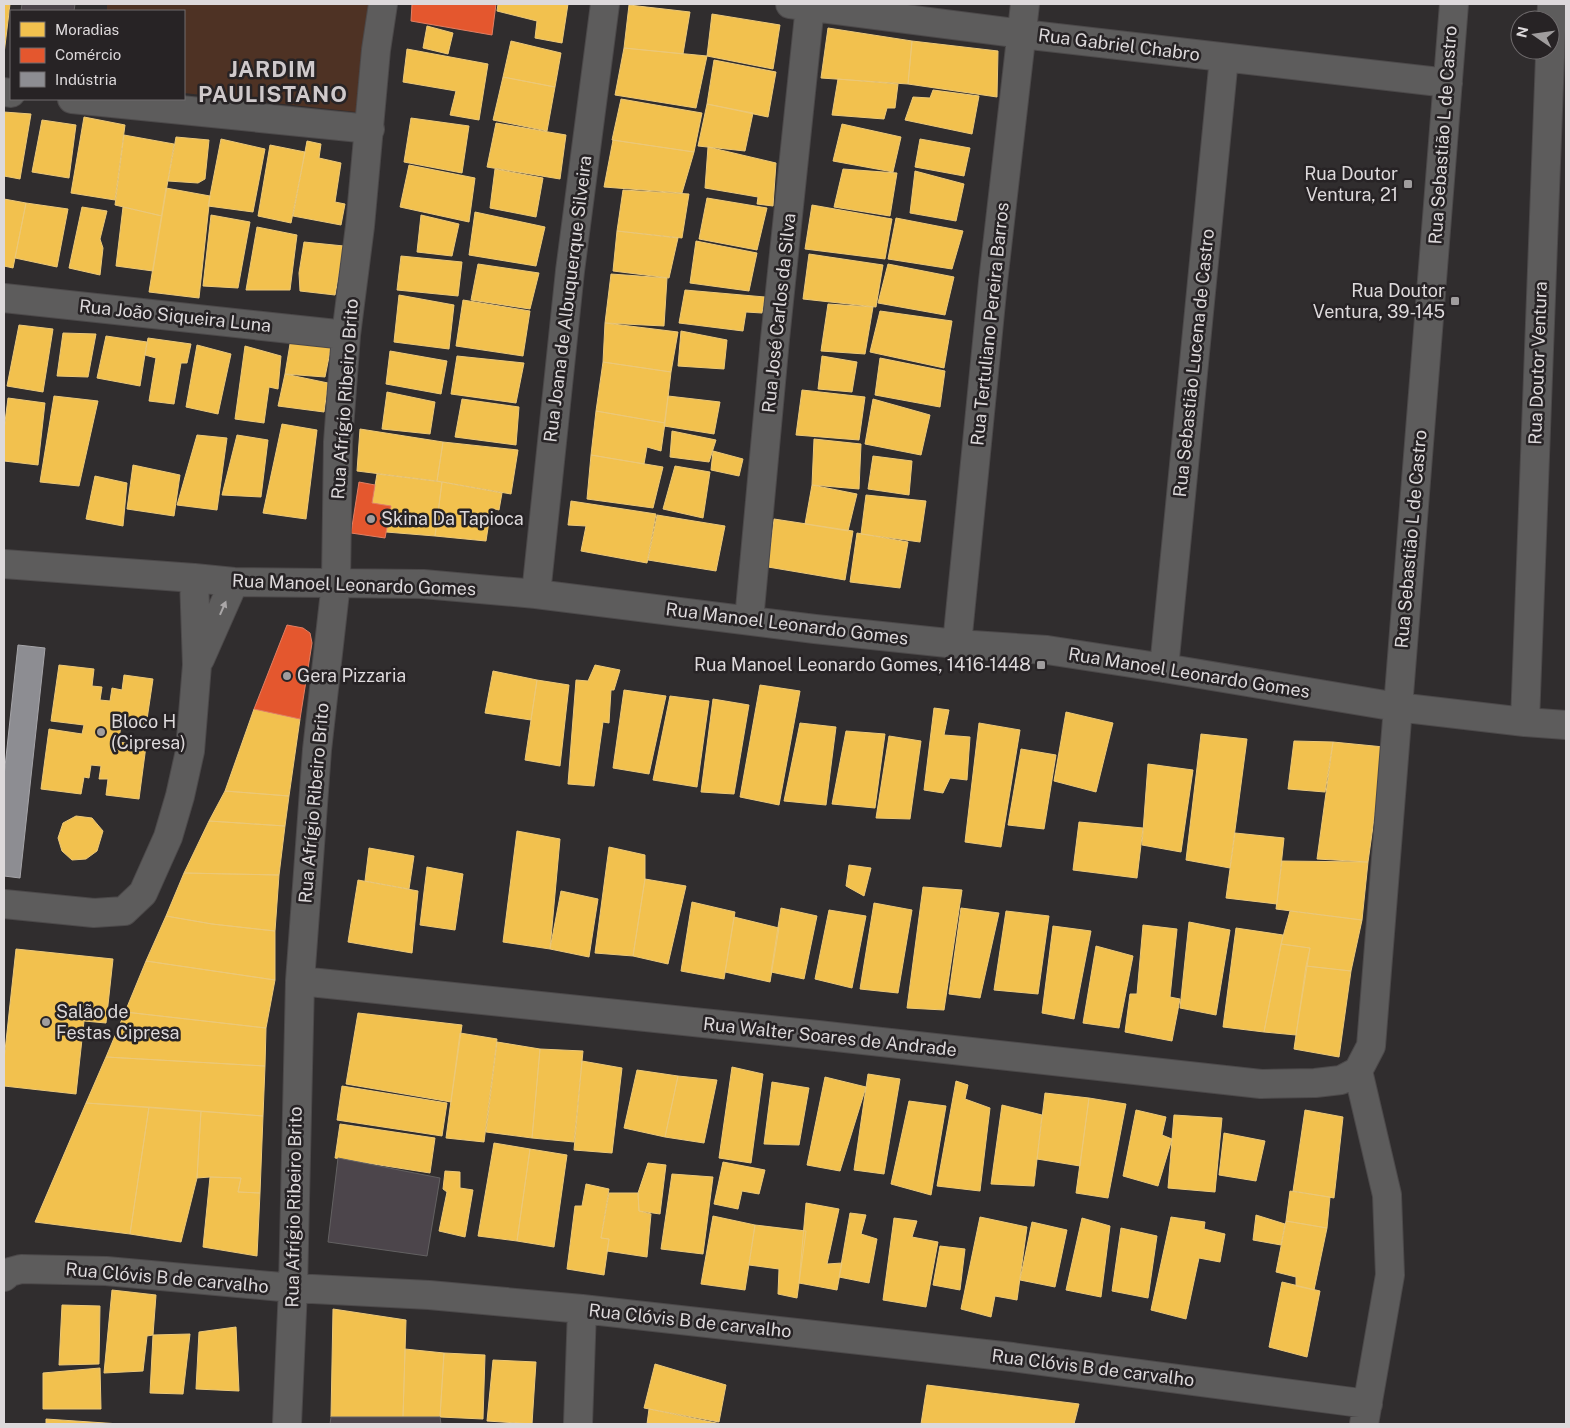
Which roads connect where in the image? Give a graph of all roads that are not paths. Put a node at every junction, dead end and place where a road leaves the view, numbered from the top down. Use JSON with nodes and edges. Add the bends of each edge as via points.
{"nodes":[{"id":1,"x":383,"y":4,"type":"edge"},
{"id":2,"x":605,"y":4,"type":"edge"},
{"id":3,"x":1026,"y":4,"type":"edge"},
{"id":4,"x":1454,"y":4,"type":"edge"},
{"id":5,"x":1552,"y":4,"type":"edge"},
{"id":6,"x":800,"y":5,"type":"edge"},
{"id":7,"x":1022,"y":34,"type":"junction"},
{"id":8,"x":1224,"y":58,"type":"junction"},
{"id":9,"x":1448,"y":83,"type":"junction"},
{"id":10,"x":82,"y":100,"type":"edge"},
{"id":11,"x":370,"y":130,"type":"junction"},
{"id":12,"x":4,"y":298,"type":"edge"},
{"id":13,"x":346,"y":335,"type":"junction"},
{"id":14,"x":4,"y":564,"type":"edge"},
{"id":15,"x":194,"y":578,"type":"junction"},
{"id":16,"x":234,"y":582,"type":"junction"},
{"id":17,"x":336,"y":583,"type":"junction"},
{"id":18,"x":536,"y":594,"type":"junction"},
{"id":19,"x":749,"y":620,"type":"junction"},
{"id":20,"x":957,"y":644,"type":"junction"},
{"id":21,"x":197,"y":665,"type":"junction"},
{"id":22,"x":1164,"y":668,"type":"junction"},
{"id":23,"x":1397,"y":707,"type":"junction"},
{"id":24,"x":1525,"y":722,"type":"junction"},
{"id":25,"x":1566,"y":725,"type":"edge"},
{"id":26,"x":4,"y":904,"type":"edge"},
{"id":27,"x":300,"y":981,"type":"junction"},
{"id":28,"x":1358,"y":1071,"type":"junction"},
{"id":29,"x":7,"y":1275,"type":"edge"},
{"id":30,"x":293,"y":1288,"type":"junction"},
{"id":31,"x":582,"y":1310,"type":"junction"},
{"id":32,"x":1366,"y":1414,"type":"edge"},
{"id":33,"x":286,"y":1424,"type":"edge"},
{"id":34,"x":578,"y":1424,"type":"edge"}],
"edges":[{"from":1,"to":11,"type":"street","name":"Rua Afrígio Ribeiro Brito"},
{"from":2,"to":18,"type":"street","name":"Rua Joana de Albuquerque Silveira","via":[[570,272]]},
{"from":3,"to":7,"type":"street","name":"Rua Tertuliano Pereira Barros"},
{"from":4,"to":9,"type":"street","name":"Rua Sebastião L de Castro"},
{"from":5,"to":24,"type":"street","name":"Rua Doutor Ventura"},
{"from":6,"to":7,"type":"street","name":"Rua Gabriel Chabro"},
{"from":6,"to":19,"type":"street","name":"Rua José Carlos da Silva","via":[[775,339]]},
{"from":7,"to":8,"type":"street","name":"Rua Gabriel Chabro"},
{"from":7,"to":20,"type":"street","name":"Rua Tertuliano Pereira Barros"},
{"from":8,"to":9,"type":"street","name":"Rua Gabriel Chabro"},
{"from":8,"to":22,"type":"street","name":"Rua Sebastião Lucena de Castro"},
{"from":9,"to":23,"type":"street","name":"Rua Sebastião L de Castro"},
{"from":10,"to":11,"type":"street"},
{"from":11,"to":13,"type":"street","name":"Rua Afrígio Ribeiro Brito"},
{"from":12,"to":13,"type":"street","name":"Rua João Siqueira Luna"},
{"from":13,"to":17,"type":"street","name":"Rua Afrígio Ribeiro Brito","via":[[338,442]]},
{"from":14,"to":15,"type":"street","name":"Rua Manoel Leonardo Gomes"},
{"from":15,"to":16,"type":"street","name":"Rua Manoel Leonardo Gomes"},
{"from":15,"to":21,"type":"street"},
{"from":16,"to":17,"type":"street","name":"Rua Manoel Leonardo Gomes"},
{"from":21,"to":16,"type":"street","one_way":true},
{"from":17,"to":18,"type":"street","name":"Rua Manoel Leonardo Gomes","via":[[423,584]]},
{"from":17,"to":27,"type":"street","name":"Rua Afrígio Ribeiro Brito","via":[[317,750]]},
{"from":18,"to":19,"type":"street","name":"Rua Manoel Leonardo Gomes"},
{"from":19,"to":20,"type":"street","name":"Rua Manoel Leonardo Gomes"},
{"from":20,"to":22,"type":"street","name":"Rua Manoel Leonardo Gomes","via":[[1047,650]]},
{"from":21,"to":26,"type":"street","via":[[190,751],[180,796],[168,837],[143,893],[124,911],[94,913]]},
{"from":22,"to":23,"type":"street","name":"Rua Manoel Leonardo Gomes"},
{"from":23,"to":24,"type":"street","name":"Rua Manoel Leonardo Gomes"},
{"from":23,"to":28,"type":"street","name":"Rua Sebastião L de Castro","via":[[1371,1046]]},
{"from":24,"to":25,"type":"street","name":"Rua Manoel Leonardo Gomes"},
{"from":27,"to":28,"type":"street","name":"Rua Walter Soares de Andrade","via":[[1261,1084],[1342,1080]]},
{"from":27,"to":30,"type":"street","name":"Rua Afrígio Ribeiro Brito"},
{"from":28,"to":32,"type":"street","via":[[1387,1195],[1390,1275]]},
{"from":29,"to":30,"type":"street","name":"Rua Clóvis B de carvalho","via":[[21,1270],[106,1271]]},
{"from":30,"to":31,"type":"street","name":"Rua Clóvis B de carvalho","via":[[429,1294]]},
{"from":30,"to":33,"type":"street","name":"Rua Afrígio Ribeiro Brito"},
{"from":31,"to":32,"type":"street","name":"Rua Clóvis B de carvalho","via":[[1012,1357]]},
{"from":31,"to":34,"type":"street"}]}
